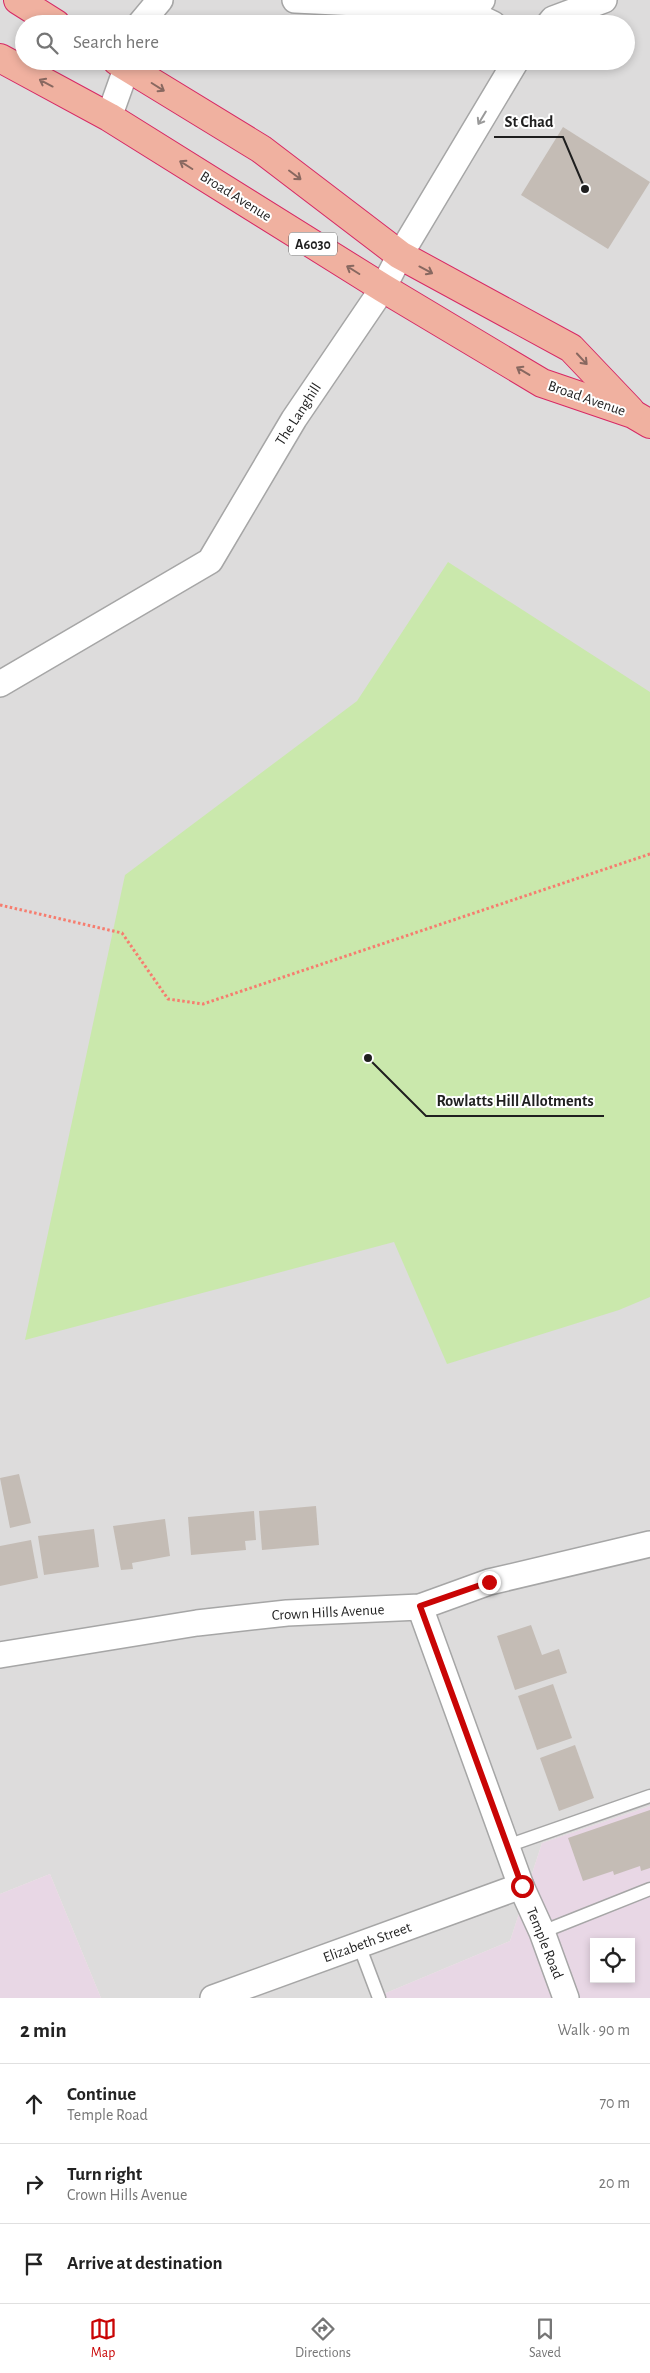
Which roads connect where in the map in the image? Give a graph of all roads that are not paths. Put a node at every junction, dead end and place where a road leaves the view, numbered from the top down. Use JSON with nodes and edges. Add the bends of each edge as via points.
{"nodes":[{"id":1,"x":18,"y":0,"type":"edge"},
{"id":2,"x":160,"y":0,"type":"edge"},
{"id":3,"x":295,"y":0,"type":"edge"},
{"id":4,"x":604,"y":0,"type":"edge"},
{"id":5,"x":471,"y":4,"type":"edge"},
{"id":6,"x":42,"y":15,"type":"edge"},
{"id":7,"x":148,"y":15,"type":"edge"},
{"id":8,"x":483,"y":15,"type":"edge"},
{"id":9,"x":564,"y":15,"type":"edge"},
{"id":10,"x":0,"y":58,"type":"edge"},
{"id":11,"x":15,"y":66,"type":"edge"},
{"id":12,"x":22,"y":70,"type":"edge"},
{"id":13,"x":123,"y":70,"type":"edge"},
{"id":14,"x":136,"y":70,"type":"edge"},
{"id":15,"x":511,"y":70,"type":"edge"},
{"id":16,"x":109,"y":117,"type":"junction"},
{"id":17,"x":400,"y":255,"type":"junction"},
{"id":18,"x":382,"y":288,"type":"junction"},
{"id":19,"x":642,"y":419,"type":"edge"},
{"id":20,"x":0,"y":684,"type":"edge"},
{"id":21,"x":650,"y":1544,"type":"edge"},
{"id":22,"x":420,"y":1606,"type":"junction"},
{"id":23,"x":0,"y":1655,"type":"edge"},
{"id":24,"x":650,"y":1796,"type":"edge"},
{"id":25,"x":507,"y":1846,"type":"junction"},
{"id":26,"x":522,"y":1886,"type":"junction"},
{"id":27,"x":650,"y":1889,"type":"edge"},
{"id":28,"x":542,"y":1932,"type":"junction"},
{"id":29,"x":359,"y":1945,"type":"junction"},
{"id":30,"x":213,"y":1998,"type":"edge"},
{"id":31,"x":379,"y":1998,"type":"edge"},
{"id":32,"x":566,"y":1998,"type":"edge"}],
"edges":[{"from":1,"to":6,"type":"highway"},
{"from":2,"to":7,"type":"street"},
{"from":3,"to":5,"type":"street"},
{"from":4,"to":9,"type":"street"},
{"from":5,"to":8,"type":"street"},
{"from":11,"to":10,"type":"highway","name":"Broad Avenue","number":"A6030","one_way":true},
{"from":16,"to":12,"type":"highway","name":"Broad Avenue","number":"A6030","one_way":true},
{"from":13,"to":16,"type":"street"},
{"from":14,"to":17,"type":"highway","name":"Broad Avenue","number":"A6030","one_way":true,"via":[[261,150]]},
{"from":15,"to":17,"type":"street","name":"The Langhill","one_way":true},
{"from":18,"to":16,"type":"highway","name":"Broad Avenue","number":"A6030","one_way":true},
{"from":17,"to":18,"type":"street","name":"The Langhill"},
{"from":17,"to":19,"type":"highway","name":"Broad Avenue","number":"A6030","one_way":true,"via":[[571,348]]},
{"from":19,"to":18,"type":"highway","name":"Broad Avenue","number":"A6030","one_way":true,"via":[[542,383]]},
{"from":18,"to":20,"type":"street","name":"The Langhill","via":[[294,419],[210,561]]},
{"from":21,"to":22,"type":"street","name":"Crown Hills Avenue","via":[[489,1582]]},
{"from":22,"to":23,"type":"street","name":"Crown Hills Avenue","via":[[278,1614],[197,1623]]},
{"from":22,"to":25,"type":"street","name":"Temple Road"},
{"from":24,"to":25,"type":"lane"},
{"from":25,"to":26,"type":"street","name":"Temple Road"},
{"from":26,"to":28,"type":"street","name":"Temple Road"},
{"from":26,"to":29,"type":"street","name":"Elizabeth Street"},
{"from":27,"to":28,"type":"lane"},
{"from":28,"to":32,"type":"street","name":"Temple Road"},
{"from":29,"to":30,"type":"street","name":"Elizabeth Street"},
{"from":29,"to":31,"type":"lane"}]}
